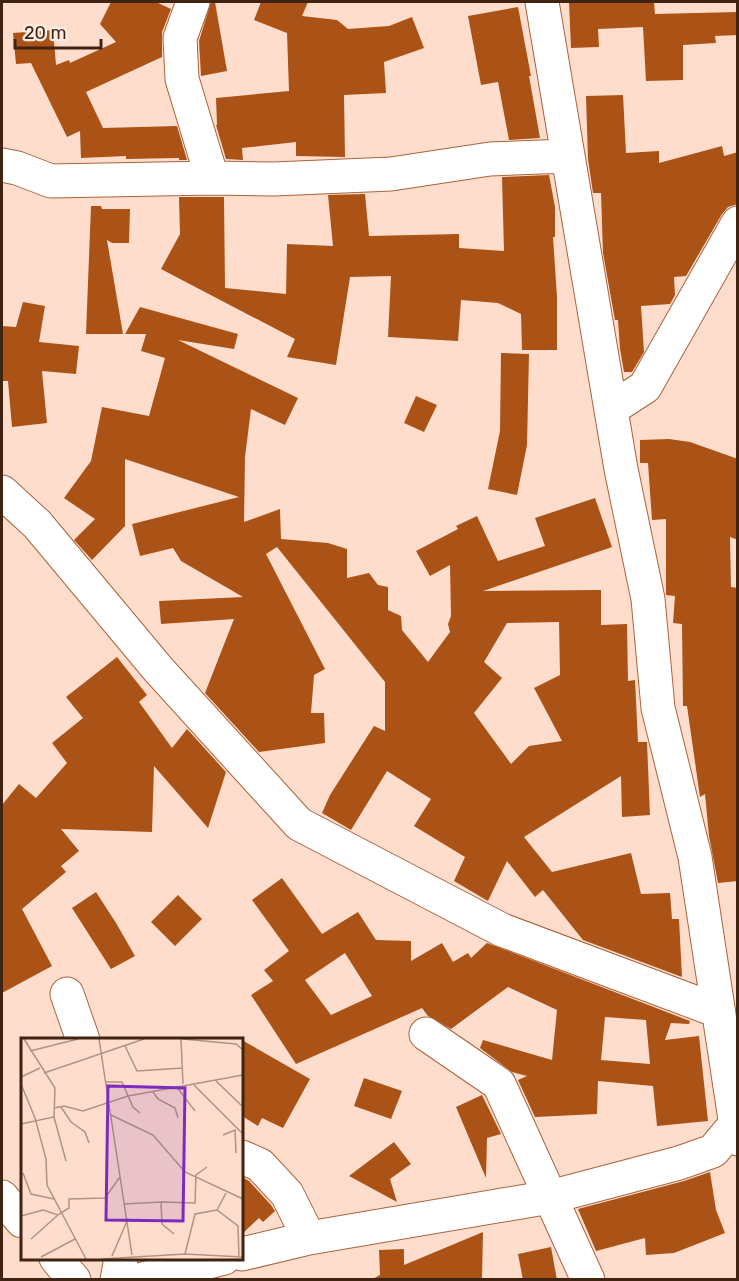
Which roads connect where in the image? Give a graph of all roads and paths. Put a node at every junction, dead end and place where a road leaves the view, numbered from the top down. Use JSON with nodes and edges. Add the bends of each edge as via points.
{"nodes":[{"id":1,"x":193,"y":2,"type":"edge"},
{"id":2,"x":542,"y":2,"type":"edge"},
{"id":3,"x":567,"y":156,"type":"junction"},
{"id":4,"x":2,"y":165,"type":"edge"},
{"id":5,"x":212,"y":178,"type":"junction"},
{"id":6,"x":738,"y":223,"type":"edge"},
{"id":7,"x":611,"y":409,"type":"junction"},
{"id":8,"x":2,"y":492,"type":"edge"},
{"id":9,"x":67,"y":994,"type":"dead end"},
{"id":10,"x":718,"y":1011,"type":"junction"},
{"id":11,"x":426,"y":1034,"type":"dead end"},
{"id":12,"x":82,"y":1038,"type":"edge"},
{"id":13,"x":737,"y":1128,"type":"edge"},
{"id":14,"x":243,"y":1157,"type":"edge"},
{"id":15,"x":2,"y":1197,"type":"edge"},
{"id":16,"x":550,"y":1197,"type":"junction"},
{"id":17,"x":21,"y":1220,"type":"edge"},
{"id":18,"x":309,"y":1238,"type":"junction"},
{"id":19,"x":243,"y":1254,"type":"edge"},
{"id":20,"x":58,"y":1260,"type":"edge"},
{"id":21,"x":121,"y":1260,"type":"edge"},
{"id":22,"x":216,"y":1260,"type":"edge"},
{"id":23,"x":74,"y":1280,"type":"edge"},
{"id":24,"x":117,"y":1280,"type":"edge"},
{"id":25,"x":139,"y":1280,"type":"edge"},
{"id":26,"x":588,"y":1280,"type":"edge"}],
"edges":[{"from":1,"to":5,"type":"street","via":[[180,38],[182,80]]},
{"from":2,"to":3,"type":"street"},
{"from":3,"to":5,"type":"street","via":[[490,159],[391,174]]},
{"from":3,"to":7,"type":"street"},
{"from":4,"to":5,"type":"street","via":[[51,181]]},
{"from":6,"to":7,"type":"street","via":[[645,387]]},
{"from":7,"to":10,"type":"street","via":[[648,599],[658,708],[695,857]]},
{"from":8,"to":10,"type":"street","via":[[37,524],[158,669],[299,824],[502,930]]},
{"from":9,"to":12,"type":"street"},
{"from":10,"to":13,"type":"street"},
{"from":11,"to":16,"type":"street","via":[[499,1084]]},
{"from":13,"to":16,"type":"street","via":[[713,1151]]},
{"from":14,"to":18,"type":"street","via":[[260,1165],[287,1194]]},
{"from":15,"to":17,"type":"street"},
{"from":16,"to":18,"type":"street"},
{"from":16,"to":26,"type":"street"},
{"from":18,"to":19,"type":"street"},
{"from":20,"to":23,"type":"street"},
{"from":21,"to":24,"type":"street"},
{"from":22,"to":25,"type":"street"}]}
